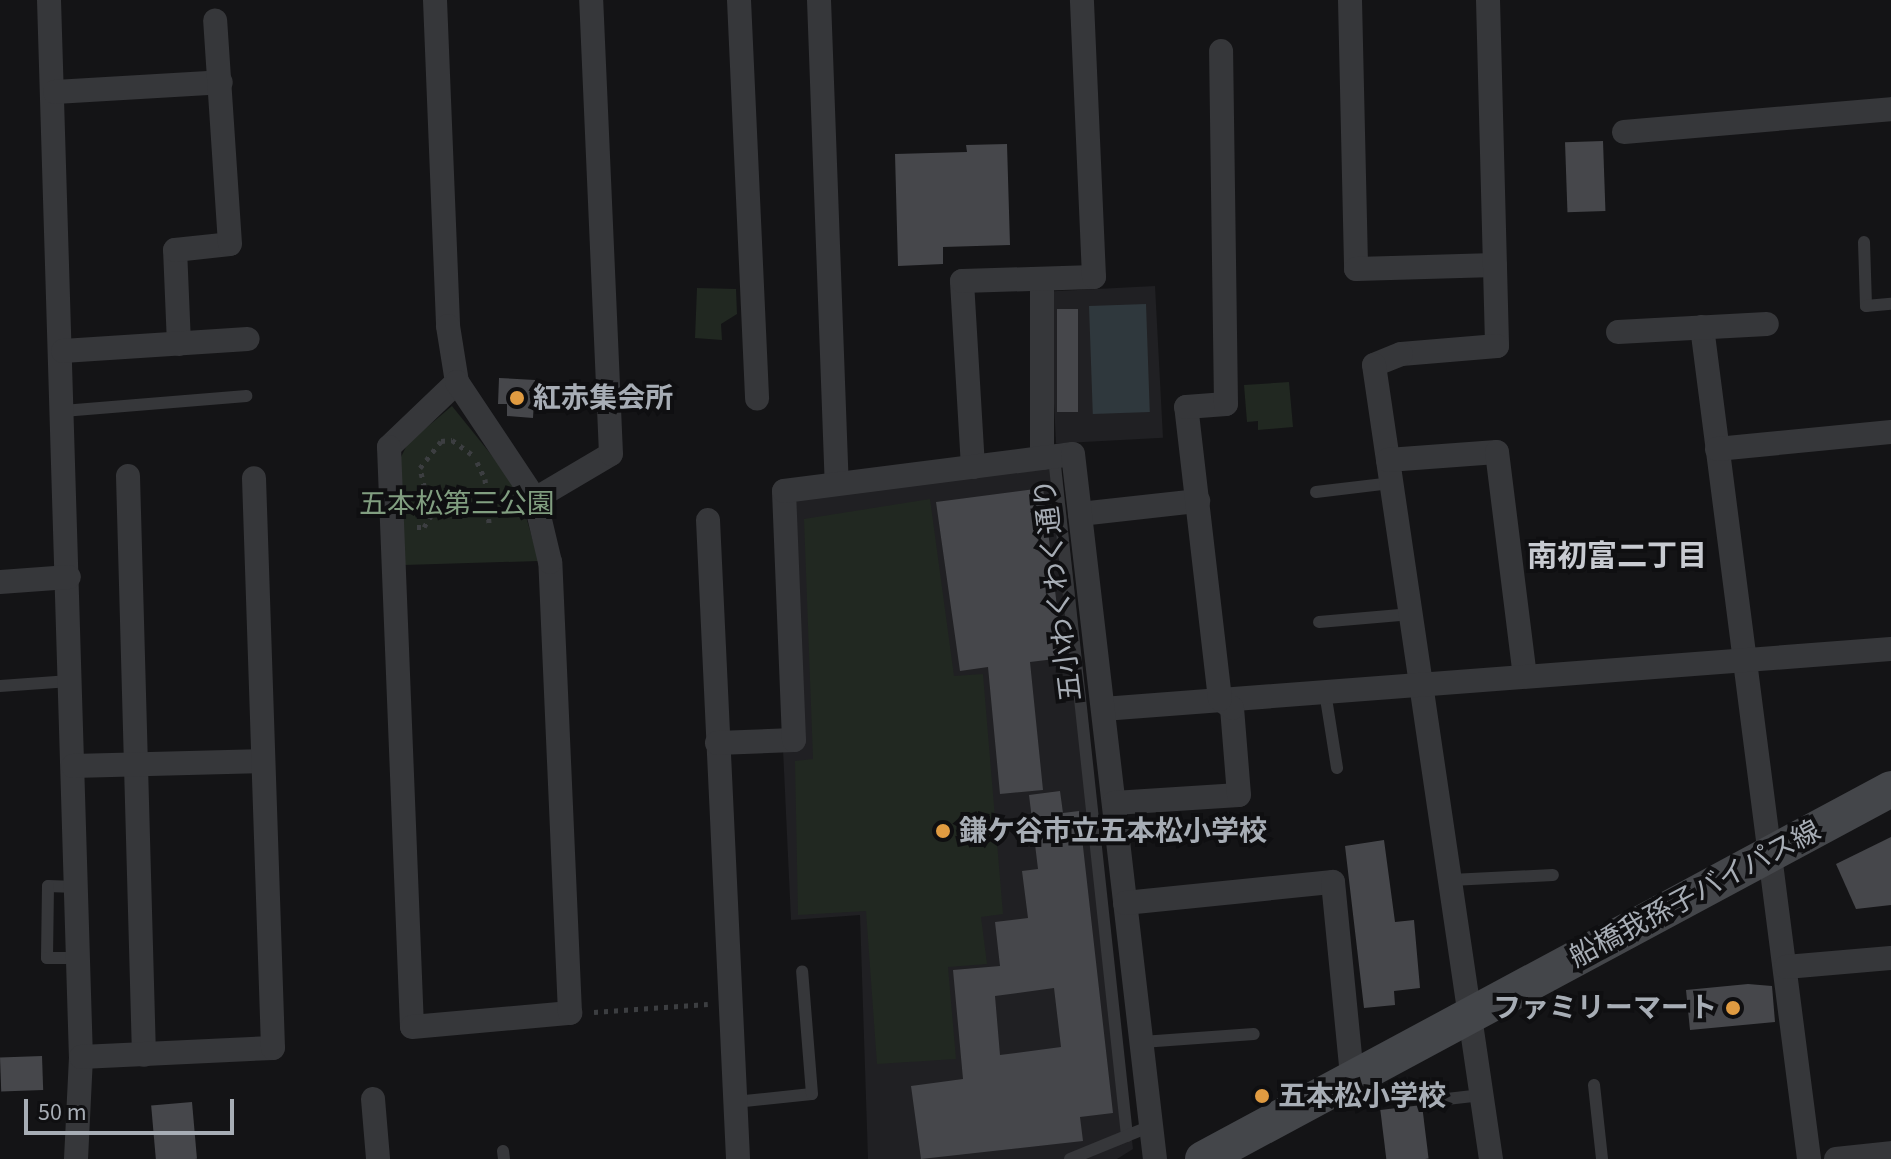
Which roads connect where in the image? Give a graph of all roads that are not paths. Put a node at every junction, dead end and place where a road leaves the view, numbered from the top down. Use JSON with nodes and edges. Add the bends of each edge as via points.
{"nodes":[{"id":1,"x":49,"y":0,"type":"edge"},
{"id":2,"x":435,"y":0,"type":"edge"},
{"id":3,"x":591,"y":0,"type":"edge"},
{"id":4,"x":739,"y":0,"type":"edge"},
{"id":5,"x":819,"y":0,"type":"edge"},
{"id":6,"x":1082,"y":0,"type":"edge"},
{"id":7,"x":1350,"y":0,"type":"edge"},
{"id":8,"x":1488,"y":0,"type":"edge"},
{"id":9,"x":215,"y":21,"type":"dead end"},
{"id":10,"x":1221,"y":51,"type":"dead end"},
{"id":11,"x":221,"y":82,"type":"junction"},
{"id":12,"x":55,"y":92,"type":"junction"},
{"id":13,"x":1891,"y":109,"type":"edge"},
{"id":14,"x":1624,"y":132,"type":"dead end"},
{"id":15,"x":1864,"y":242,"type":"dead end"},
{"id":16,"x":1495,"y":265,"type":"junction"},
{"id":17,"x":1042,"y":279,"type":"junction"},
{"id":18,"x":1891,"y":304,"type":"edge"},
{"id":19,"x":1767,"y":324,"type":"dead end"},
{"id":20,"x":1702,"y":327,"type":"junction"},
{"id":21,"x":1618,"y":332,"type":"dead end"},
{"id":22,"x":248,"y":339,"type":"dead end"},
{"id":23,"x":179,"y":344,"type":"junction"},
{"id":24,"x":63,"y":351,"type":"junction"},
{"id":25,"x":457,"y":382,"type":"junction"},
{"id":26,"x":246,"y":396,"type":"dead end"},
{"id":27,"x":757,"y":399,"type":"dead end"},
{"id":28,"x":63,"y":411,"type":"junction"},
{"id":29,"x":1891,"y":432,"type":"edge"},
{"id":30,"x":1717,"y":449,"type":"junction"},
{"id":31,"x":1048,"y":457,"type":"junction"},
{"id":32,"x":973,"y":467,"type":"junction"},
{"id":33,"x":1390,"y":471,"type":"junction"},
{"id":34,"x":128,"y":476,"type":"dead end"},
{"id":35,"x":254,"y":478,"type":"dead end"},
{"id":36,"x":837,"y":484,"type":"junction"},
{"id":37,"x":1316,"y":492,"type":"dead end"},
{"id":38,"x":535,"y":499,"type":"junction"},
{"id":39,"x":1198,"y":501,"type":"junction"},
{"id":40,"x":1080,"y":514,"type":"junction"},
{"id":41,"x":708,"y":520,"type":"dead end"},
{"id":42,"x":69,"y":577,"type":"junction"},
{"id":43,"x":0,"y":582,"type":"edge"},
{"id":44,"x":1412,"y":614,"type":"junction"},
{"id":45,"x":1319,"y":622,"type":"dead end"},
{"id":46,"x":1891,"y":649,"type":"edge"},
{"id":47,"x":1742,"y":659,"type":"junction"},
{"id":48,"x":1525,"y":676,"type":"junction"},
{"id":49,"x":70,"y":681,"type":"junction"},
{"id":50,"x":1422,"y":684,"type":"junction"},
{"id":51,"x":0,"y":686,"type":"edge"},
{"id":52,"x":1325,"y":692,"type":"junction"},
{"id":53,"x":1220,"y":699,"type":"junction"},
{"id":54,"x":1103,"y":709,"type":"junction"},
{"id":55,"x":717,"y":743,"type":"junction"},
{"id":56,"x":263,"y":761,"type":"junction"},
{"id":57,"x":139,"y":764,"type":"junction"},
{"id":58,"x":73,"y":766,"type":"junction"},
{"id":59,"x":1337,"y":768,"type":"dead end"},
{"id":60,"x":1891,"y":789,"type":"edge"},
{"id":61,"x":1114,"y":803,"type":"junction"},
{"id":62,"x":1771,"y":853,"type":"junction"},
{"id":63,"x":1553,"y":875,"type":"dead end"},
{"id":64,"x":1451,"y":880,"type":"junction"},
{"id":65,"x":1125,"y":903,"type":"junction"},
{"id":66,"x":1891,"y":958,"type":"edge"},
{"id":67,"x":1786,"y":967,"type":"junction"},
{"id":68,"x":802,"y":971,"type":"dead end"},
{"id":69,"x":1471,"y":1014,"type":"junction"},
{"id":70,"x":1254,"y":1034,"type":"dead end"},
{"id":71,"x":1142,"y":1042,"type":"junction"},
{"id":72,"x":144,"y":1055,"type":"junction"},
{"id":73,"x":81,"y":1057,"type":"junction"},
{"id":74,"x":1352,"y":1077,"type":"junction"},
{"id":75,"x":1594,"y":1085,"type":"dead end"},
{"id":76,"x":1482,"y":1095,"type":"junction"},
{"id":77,"x":373,"y":1099,"type":"dead end"},
{"id":78,"x":1438,"y":1100,"type":"dead end"},
{"id":79,"x":735,"y":1102,"type":"junction"},
{"id":80,"x":1151,"y":1126,"type":"junction"},
{"id":81,"x":1127,"y":1136,"type":"junction"},
{"id":82,"x":1891,"y":1153,"type":"edge"},
{"id":83,"x":76,"y":1159,"type":"edge"},
{"id":84,"x":378,"y":1159,"type":"edge"},
{"id":85,"x":738,"y":1159,"type":"edge"},
{"id":86,"x":1070,"y":1159,"type":"edge"},
{"id":87,"x":1155,"y":1159,"type":"edge"},
{"id":88,"x":1203,"y":1159,"type":"edge"},
{"id":89,"x":1491,"y":1159,"type":"edge"},
{"id":90,"x":1602,"y":1159,"type":"edge"},
{"id":91,"x":1809,"y":1159,"type":"edge"},
{"id":92,"x":1836,"y":1159,"type":"edge"}],
"edges":[{"from":1,"to":12,"type":"street"},
{"from":2,"to":25,"type":"street","via":[[448,326]]},
{"from":3,"to":38,"type":"street","via":[[611,454]]},
{"from":4,"to":27,"type":"street"},
{"from":5,"to":36,"type":"street"},
{"from":6,"to":17,"type":"street","via":[[1094,277]]},
{"from":7,"to":16,"type":"street","via":[[1356,269]]},
{"from":8,"to":16,"type":"street"},
{"from":9,"to":11,"type":"street"},
{"from":10,"to":39,"type":"street","via":[[1226,404],[1186,407]]},
{"from":11,"to":12,"type":"street"},
{"from":11,"to":23,"type":"street","via":[[230,244],[175,250]]},
{"from":12,"to":24,"type":"street"},
{"from":13,"to":14,"type":"street"},
{"from":15,"to":18,"type":"lane","via":[[1866,306]]},
{"from":16,"to":33,"type":"street","via":[[1497,346],[1401,354],[1374,365]]},
{"from":17,"to":31,"type":"street","name":"五小わくわく通り"},
{"from":17,"to":32,"type":"street","via":[[962,281]]},
{"from":19,"to":20,"type":"street"},
{"from":20,"to":21,"type":"street"},
{"from":20,"to":30,"type":"street"},
{"from":22,"to":23,"type":"street"},
{"from":23,"to":24,"type":"street"},
{"from":24,"to":28,"type":"street"},
{"from":25,"to":38,"type":"street"},
{"from":25,"to":38,"type":"street","via":[[389,447],[412,1027],[570,1013],[550,562]]},
{"from":26,"to":28,"type":"lane"},
{"from":28,"to":42,"type":"street"},
{"from":29,"to":30,"type":"street"},
{"from":30,"to":47,"type":"street"},
{"from":31,"to":32,"type":"street"},
{"from":31,"to":40,"type":"street","name":"五小わくわく通り","via":[[1073,454]]},
{"from":31,"to":81,"type":"lane"},
{"from":32,"to":36,"type":"street"},
{"from":33,"to":37,"type":"lane"},
{"from":33,"to":44,"type":"street"},
{"from":33,"to":48,"type":"street","via":[[1497,452]]},
{"from":34,"to":57,"type":"street"},
{"from":35,"to":56,"type":"street"},
{"from":36,"to":55,"type":"street","via":[[784,491],[794,740]]},
{"from":39,"to":40,"type":"street"},
{"from":39,"to":53,"type":"street"},
{"from":40,"to":54,"type":"street","name":"五小わくわく通り"},
{"from":41,"to":55,"type":"street"},
{"from":42,"to":43,"type":"street"},
{"from":42,"to":49,"type":"street"},
{"from":44,"to":45,"type":"lane"},
{"from":44,"to":50,"type":"street"},
{"from":46,"to":47,"type":"street"},
{"from":47,"to":48,"type":"street"},
{"from":47,"to":62,"type":"street"},
{"from":48,"to":50,"type":"street"},
{"from":49,"to":51,"type":"lane"},
{"from":49,"to":58,"type":"street"},
{"from":50,"to":52,"type":"street"},
{"from":50,"to":64,"type":"street"},
{"from":52,"to":53,"type":"street"},
{"from":52,"to":59,"type":"lane"},
{"from":53,"to":54,"type":"street"},
{"from":53,"to":61,"type":"street","via":[[1232,708],[1239,795]]},
{"from":54,"to":61,"type":"street","name":"五小わくわく通り"},
{"from":55,"to":79,"type":"street"},
{"from":56,"to":57,"type":"street"},
{"from":56,"to":72,"type":"street","via":[[273,1048]]},
{"from":57,"to":58,"type":"street"},
{"from":57,"to":72,"type":"street"},
{"from":58,"to":73,"type":"street"},
{"from":60,"to":62,"type":"street","name":"船橋我孫子バイパス線"},
{"from":61,"to":65,"type":"street","name":"五小わくわく通り"},
{"from":62,"to":67,"type":"street"},
{"from":62,"to":69,"type":"street","name":"船橋我孫子バイパス線"},
{"from":63,"to":64,"type":"lane"},
{"from":64,"to":69,"type":"street"},
{"from":65,"to":71,"type":"street","name":"五小わくわく通り"},
{"from":65,"to":74,"type":"street","via":[[1333,882]]},
{"from":66,"to":67,"type":"street"},
{"from":67,"to":91,"type":"street"},
{"from":68,"to":79,"type":"lane","via":[[812,1094]]},
{"from":69,"to":74,"type":"street","name":"船橋我孫子バイパス線"},
{"from":69,"to":76,"type":"street"},
{"from":70,"to":71,"type":"lane"},
{"from":71,"to":80,"type":"street","name":"五小わくわく通り"},
{"from":72,"to":73,"type":"street"},
{"from":73,"to":83,"type":"street"},
{"from":74,"to":88,"type":"street","name":"船橋我孫子バイパス線"},
{"from":75,"to":90,"type":"lane"},
{"from":76,"to":78,"type":"lane"},
{"from":76,"to":89,"type":"street"},
{"from":77,"to":84,"type":"street"},
{"from":79,"to":85,"type":"street"},
{"from":80,"to":81,"type":"lane"},
{"from":80,"to":87,"type":"street","name":"五小わくわく通り"},
{"from":81,"to":86,"type":"lane"},
{"from":82,"to":92,"type":"street"}]}
